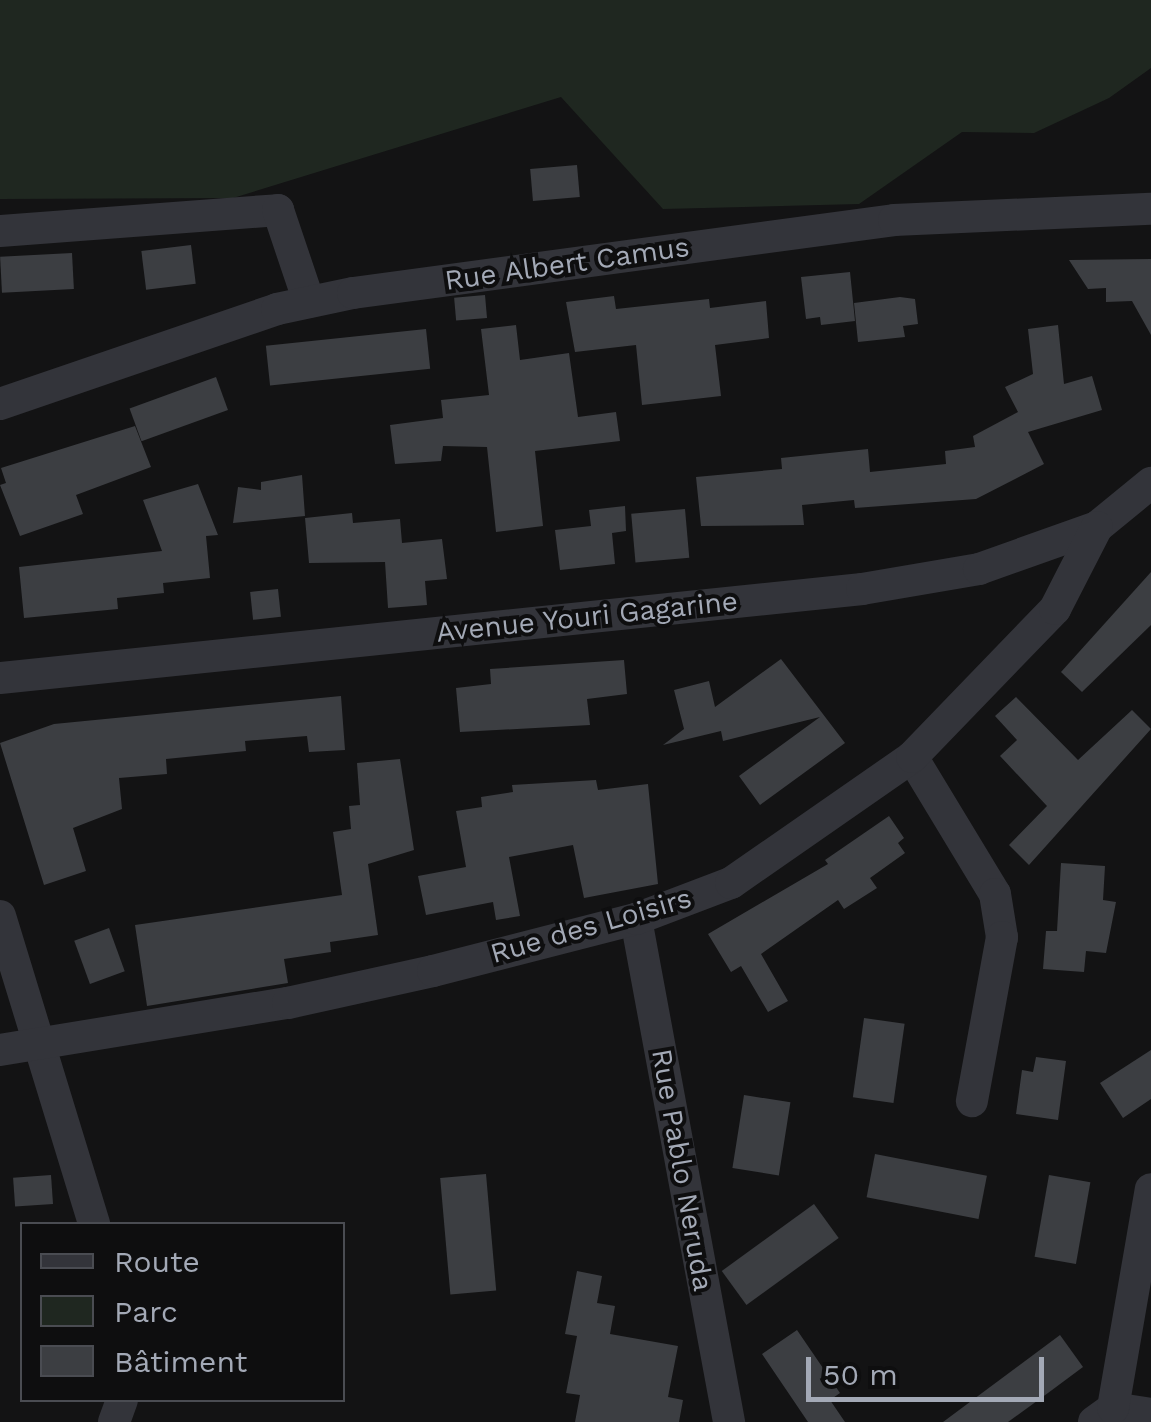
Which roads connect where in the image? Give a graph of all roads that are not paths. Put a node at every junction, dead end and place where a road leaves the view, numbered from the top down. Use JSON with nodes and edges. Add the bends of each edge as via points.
{"nodes":[{"id":1,"x":1151,"y":210,"type":"edge"},
{"id":2,"x":0,"y":231,"type":"edge"},
{"id":3,"x":309,"y":302,"type":"junction"},
{"id":4,"x":0,"y":404,"type":"edge"},
{"id":5,"x":1151,"y":483,"type":"edge"},
{"id":6,"x":1097,"y":526,"type":"junction"},
{"id":7,"x":0,"y":678,"type":"edge"},
{"id":8,"x":912,"y":757,"type":"junction"},
{"id":9,"x":0,"y":916,"type":"edge"},
{"id":10,"x":636,"y":919,"type":"junction"},
{"id":11,"x":42,"y":1046,"type":"junction"},
{"id":12,"x":0,"y":1050,"type":"edge"},
{"id":13,"x":972,"y":1100,"type":"dead end"},
{"id":14,"x":1151,"y":1189,"type":"edge"},
{"id":15,"x":93,"y":1222,"type":"edge"},
{"id":16,"x":1151,"y":1414,"type":"edge"},
{"id":17,"x":1104,"y":1415,"type":"edge"},
{"id":18,"x":729,"y":1422,"type":"edge"}],
"edges":[{"from":1,"to":3,"type":"street","name":"Rue Albert Camus","via":[[894,220]]},
{"from":2,"to":3,"type":"street","via":[[278,210]]},
{"from":3,"to":4,"type":"street","name":"Rue Albert Camus"},
{"from":5,"to":6,"type":"street","name":"Avenue Youri Gagarine"},
{"from":6,"to":7,"type":"street","name":"Avenue Youri Gagarine","via":[[979,569],[862,589]]},
{"from":6,"to":8,"type":"street","name":"Rue des Loisirs","via":[[1055,609]]},
{"from":8,"to":10,"type":"street","name":"Rue des Loisirs","via":[[731,883]]},
{"from":8,"to":13,"type":"street","via":[[996,894],[1002,937]]},
{"from":9,"to":11,"type":"street"},
{"from":10,"to":11,"type":"street","name":"Rue des Loisirs","via":[[288,1003]]},
{"from":10,"to":18,"type":"street","name":"Rue Pablo Neruda"},
{"from":11,"to":12,"type":"street","name":"Rue des Loisirs"},
{"from":11,"to":15,"type":"street"},
{"from":14,"to":17,"type":"street"},
{"from":16,"to":17,"type":"street"}]}
